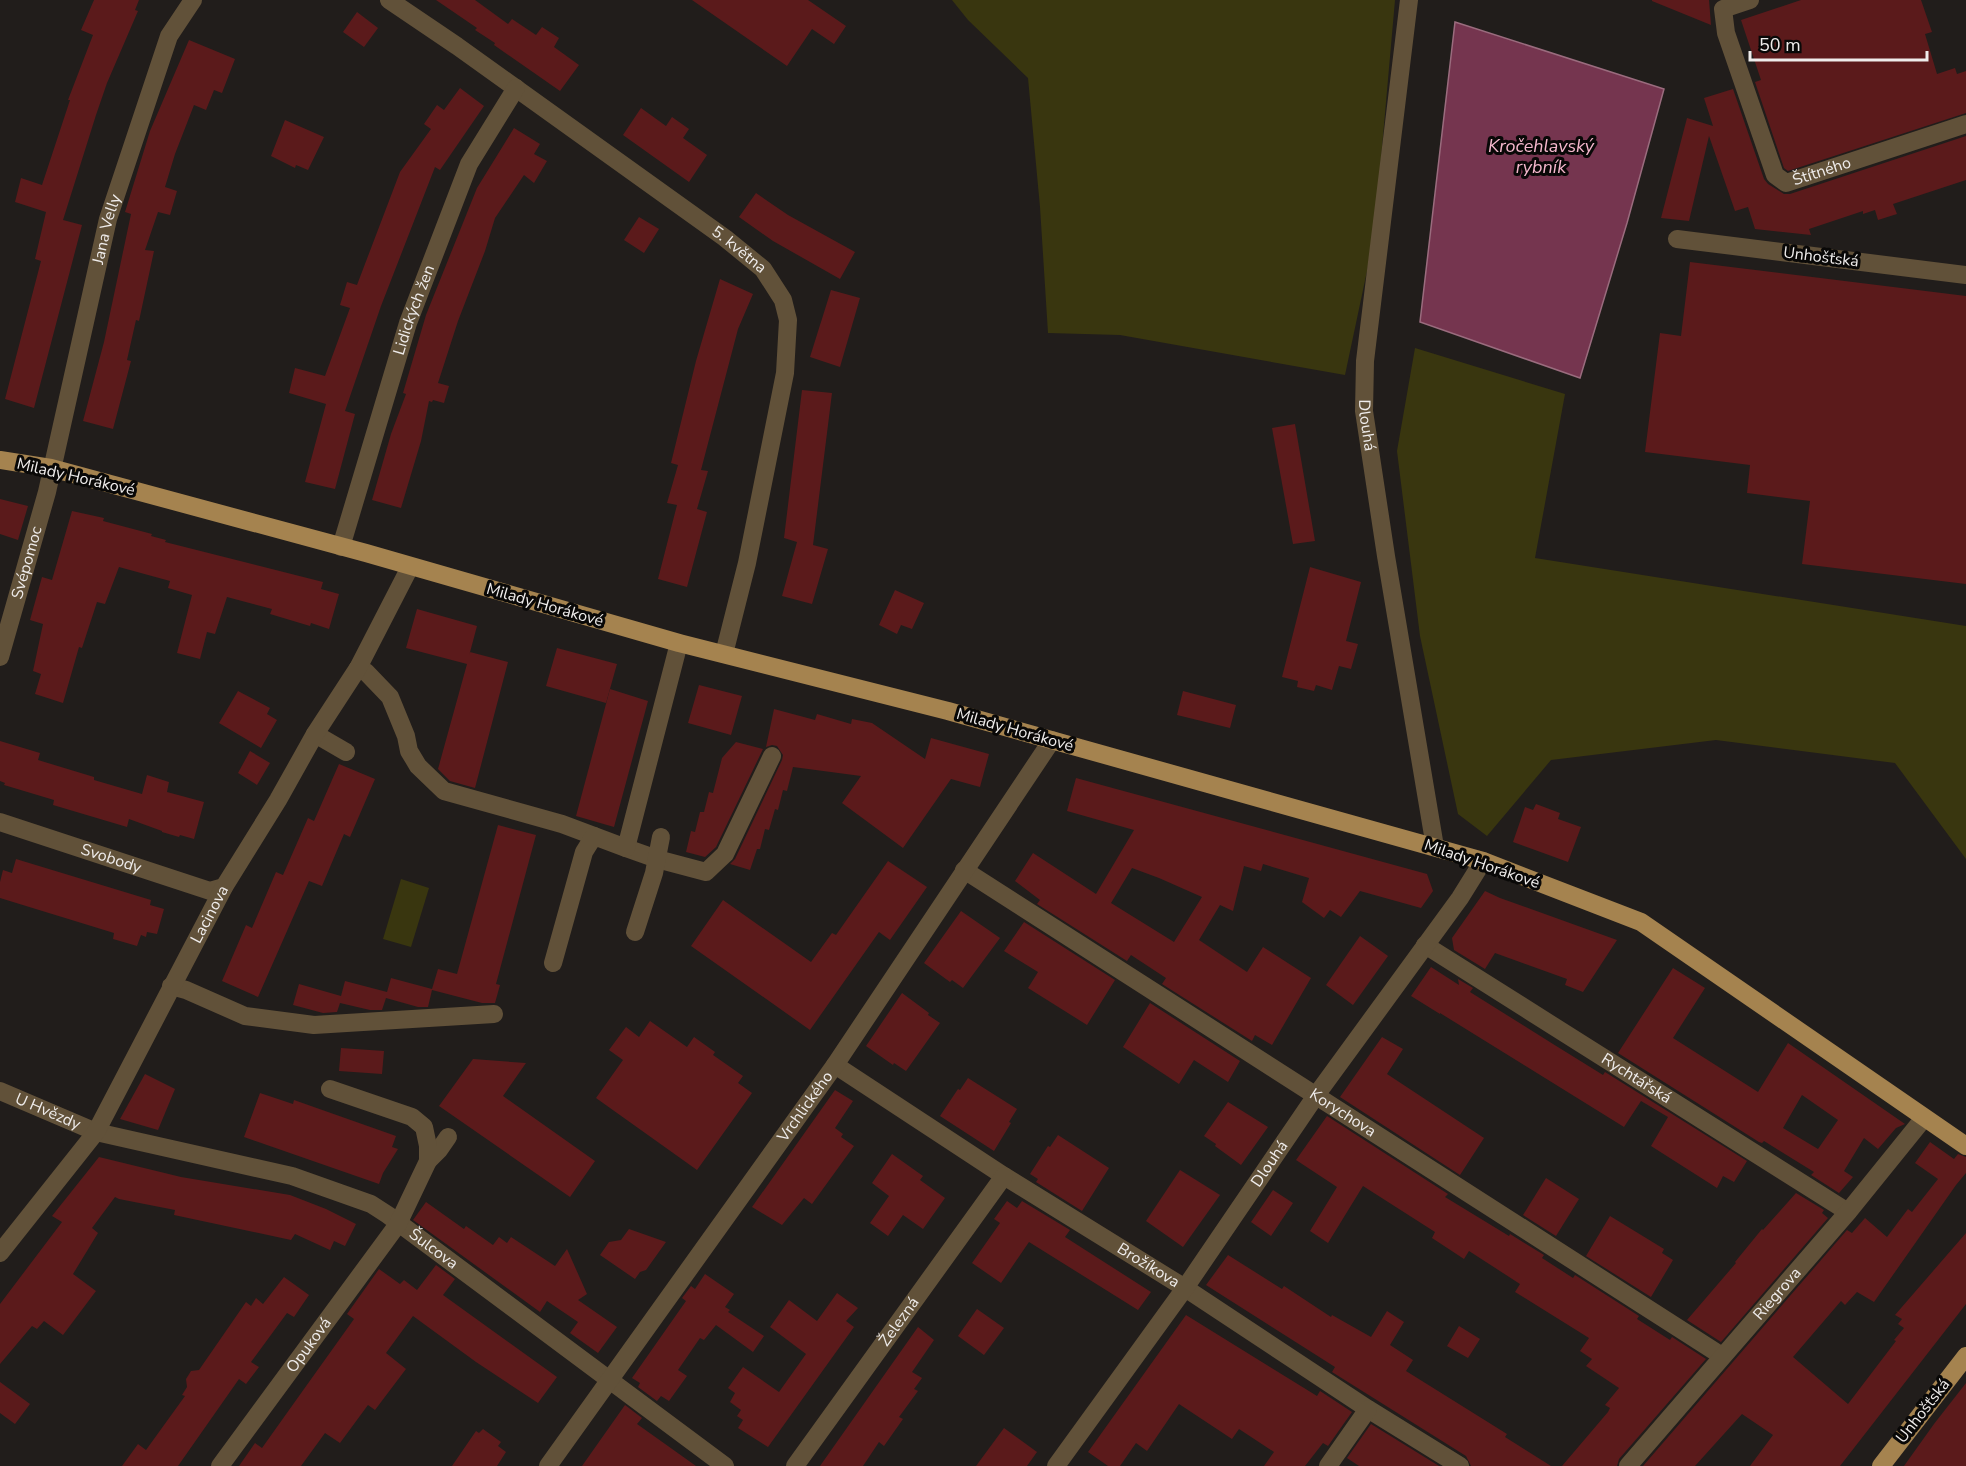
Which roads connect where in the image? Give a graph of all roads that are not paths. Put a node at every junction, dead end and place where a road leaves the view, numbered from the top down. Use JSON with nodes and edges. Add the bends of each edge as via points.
{"nodes":[{"id":1,"x":193,"y":0,"type":"edge"},
{"id":2,"x":389,"y":0,"type":"edge"},
{"id":3,"x":1409,"y":0,"type":"edge"},
{"id":4,"x":1749,"y":0,"type":"edge"},
{"id":5,"x":516,"y":88,"type":"junction"},
{"id":6,"x":1966,"y":124,"type":"edge"},
{"id":7,"x":1677,"y":239,"type":"dead end"},
{"id":8,"x":1966,"y":275,"type":"edge"},
{"id":9,"x":0,"y":460,"type":"edge"},
{"id":10,"x":51,"y":468,"type":"junction"},
{"id":11,"x":341,"y":547,"type":"junction"},
{"id":12,"x":410,"y":567,"type":"junction"},
{"id":13,"x":679,"y":643,"type":"junction"},
{"id":14,"x":724,"y":654,"type":"junction"},
{"id":15,"x":0,"y":657,"type":"edge"},
{"id":16,"x":358,"y":668,"type":"junction"},
{"id":17,"x":315,"y":734,"type":"junction"},
{"id":18,"x":1052,"y":740,"type":"junction"},
{"id":19,"x":346,"y":752,"type":"dead end"},
{"id":20,"x":772,"y":756,"type":"dead end"},
{"id":21,"x":0,"y":822,"type":"edge"},
{"id":22,"x":594,"y":836,"type":"junction"},
{"id":23,"x":661,"y":837,"type":"dead end"},
{"id":24,"x":1434,"y":847,"type":"junction"},
{"id":25,"x":626,"y":848,"type":"junction"},
{"id":26,"x":657,"y":859,"type":"junction"},
{"id":27,"x":1483,"y":861,"type":"junction"},
{"id":28,"x":964,"y":870,"type":"junction"},
{"id":29,"x":224,"y":887,"type":"junction"},
{"id":30,"x":636,"y":932,"type":"dead end"},
{"id":31,"x":1425,"y":945,"type":"junction"},
{"id":32,"x":553,"y":963,"type":"dead end"},
{"id":33,"x":171,"y":986,"type":"junction"},
{"id":34,"x":494,"y":1014,"type":"dead end"},
{"id":35,"x":835,"y":1065,"type":"junction"},
{"id":36,"x":330,"y":1089,"type":"dead end"},
{"id":37,"x":0,"y":1091,"type":"edge"},
{"id":38,"x":1317,"y":1094,"type":"junction"},
{"id":39,"x":1924,"y":1118,"type":"junction"},
{"id":40,"x":96,"y":1132,"type":"junction"},
{"id":41,"x":448,"y":1137,"type":"dead end"},
{"id":42,"x":1966,"y":1146,"type":"edge"},
{"id":43,"x":428,"y":1161,"type":"junction"},
{"id":44,"x":1004,"y":1176,"type":"junction"},
{"id":45,"x":1848,"y":1212,"type":"junction"},
{"id":46,"x":398,"y":1224,"type":"junction"},
{"id":47,"x":0,"y":1253,"type":"edge"},
{"id":48,"x":1185,"y":1288,"type":"junction"},
{"id":49,"x":1722,"y":1356,"type":"junction"},
{"id":50,"x":1966,"y":1356,"type":"edge"},
{"id":51,"x":608,"y":1381,"type":"junction"},
{"id":52,"x":1368,"y":1409,"type":"junction"},
{"id":53,"x":220,"y":1466,"type":"edge"},
{"id":54,"x":548,"y":1466,"type":"edge"},
{"id":55,"x":725,"y":1466,"type":"edge"},
{"id":56,"x":795,"y":1466,"type":"edge"},
{"id":57,"x":1056,"y":1466,"type":"edge"},
{"id":58,"x":1328,"y":1466,"type":"edge"},
{"id":59,"x":1460,"y":1466,"type":"edge"},
{"id":60,"x":1628,"y":1466,"type":"edge"},
{"id":61,"x":1881,"y":1466,"type":"edge"}],
"edges":[{"from":1,"to":10,"type":"street","name":"Jana Velly","via":[[169,36],[108,219]]},
{"from":2,"to":5,"type":"street","name":"5. května"},
{"from":3,"to":24,"type":"street","name":"Dlouhá","via":[[1365,361],[1364,411]]},
{"from":4,"to":6,"type":"street","name":"Štítného","via":[[1723,9],[1726,33],[1775,175],[1786,183]]},
{"from":5,"to":11,"type":"street","name":"Lidických žen","via":[[470,164],[408,323]]},
{"from":5,"to":14,"type":"street","name":"5. května","via":[[725,238],[763,269],[783,300],[788,320],[785,373],[747,563]]},
{"from":7,"to":8,"type":"street","name":"Unhošťská"},
{"from":9,"to":10,"type":"main road","name":"Milady Horákové"},
{"from":10,"to":11,"type":"main road","name":"Milady Horákové"},
{"from":10,"to":15,"type":"street","name":"Svépomoc"},
{"from":11,"to":12,"type":"main road","name":"Milady Horákové"},
{"from":12,"to":13,"type":"main road","name":"Milady Horákové"},
{"from":12,"to":16,"type":"street","name":"Lacinova"},
{"from":13,"to":14,"type":"main road","name":"Milady Horákové"},
{"from":13,"to":25,"type":"street"},
{"from":14,"to":18,"type":"main road","name":"Milady Horákové"},
{"from":16,"to":17,"type":"street","name":"Lacinova"},
{"from":16,"to":22,"type":"street","via":[[390,698],[409,751],[418,766],[444,791]]},
{"from":17,"to":19,"type":"street"},
{"from":17,"to":29,"type":"street","name":"Lacinova"},
{"from":18,"to":24,"type":"main road","name":"Milady Horákové"},
{"from":18,"to":28,"type":"street","name":"Vrchlického"},
{"from":20,"to":26,"type":"street","via":[[725,854],[706,872]]},
{"from":21,"to":29,"type":"street","name":"Svobody","via":[[210,891]]},
{"from":22,"to":25,"type":"street"},
{"from":22,"to":32,"type":"street","via":[[584,852]]},
{"from":23,"to":26,"type":"street"},
{"from":24,"to":27,"type":"main road","name":"Milady Horákové"},
{"from":25,"to":26,"type":"street"},
{"from":26,"to":30,"type":"street"},
{"from":27,"to":31,"type":"street","name":"Dlouhá"},
{"from":27,"to":39,"type":"main road","name":"Milady Horákové","via":[[1641,922]]},
{"from":28,"to":35,"type":"street","name":"Vrchlického"},
{"from":28,"to":38,"type":"street","name":"Korychova"},
{"from":29,"to":33,"type":"street","name":"Lacinova"},
{"from":31,"to":38,"type":"street","name":"Dlouhá"},
{"from":31,"to":45,"type":"street","name":"Rychtářská"},
{"from":33,"to":34,"type":"street","via":[[245,1016],[314,1025]]},
{"from":33,"to":40,"type":"street","name":"Lacinova"},
{"from":35,"to":44,"type":"street","name":"Brožíkova"},
{"from":35,"to":51,"type":"street","name":"Vrchlického"},
{"from":36,"to":43,"type":"street","via":[[412,1117],[424,1127]]},
{"from":37,"to":40,"type":"street","name":"U Hvězdy"},
{"from":38,"to":48,"type":"street","name":"Dlouhá"},
{"from":38,"to":49,"type":"street","name":"Korychova"},
{"from":39,"to":42,"type":"main road","name":"Milady Horákové"},
{"from":39,"to":45,"type":"street","name":"Riegrova"},
{"from":40,"to":46,"type":"street","name":"Šulcova","via":[[292,1176],[371,1204]]},
{"from":40,"to":47,"type":"street","name":"Lacinova"},
{"from":41,"to":43,"type":"street","name":"Opuková"},
{"from":43,"to":46,"type":"street","name":"Opuková"},
{"from":44,"to":48,"type":"street","name":"Brožíkova"},
{"from":44,"to":56,"type":"street","name":"Železná"},
{"from":45,"to":49,"type":"street","name":"Riegrova"},
{"from":46,"to":51,"type":"street","name":"Šulcova"},
{"from":46,"to":53,"type":"street","name":"Opuková"},
{"from":48,"to":52,"type":"street","name":"Brožíkova"},
{"from":48,"to":57,"type":"street","name":"Dlouhá"},
{"from":49,"to":60,"type":"street","name":"Riegrova"},
{"from":50,"to":61,"type":"main road","name":"Unhošťská"},
{"from":51,"to":54,"type":"street","name":"Vrchlického"},
{"from":51,"to":55,"type":"street","name":"Šulcova"},
{"from":52,"to":58,"type":"street"},
{"from":52,"to":59,"type":"street","name":"Brožíkova"}]}
